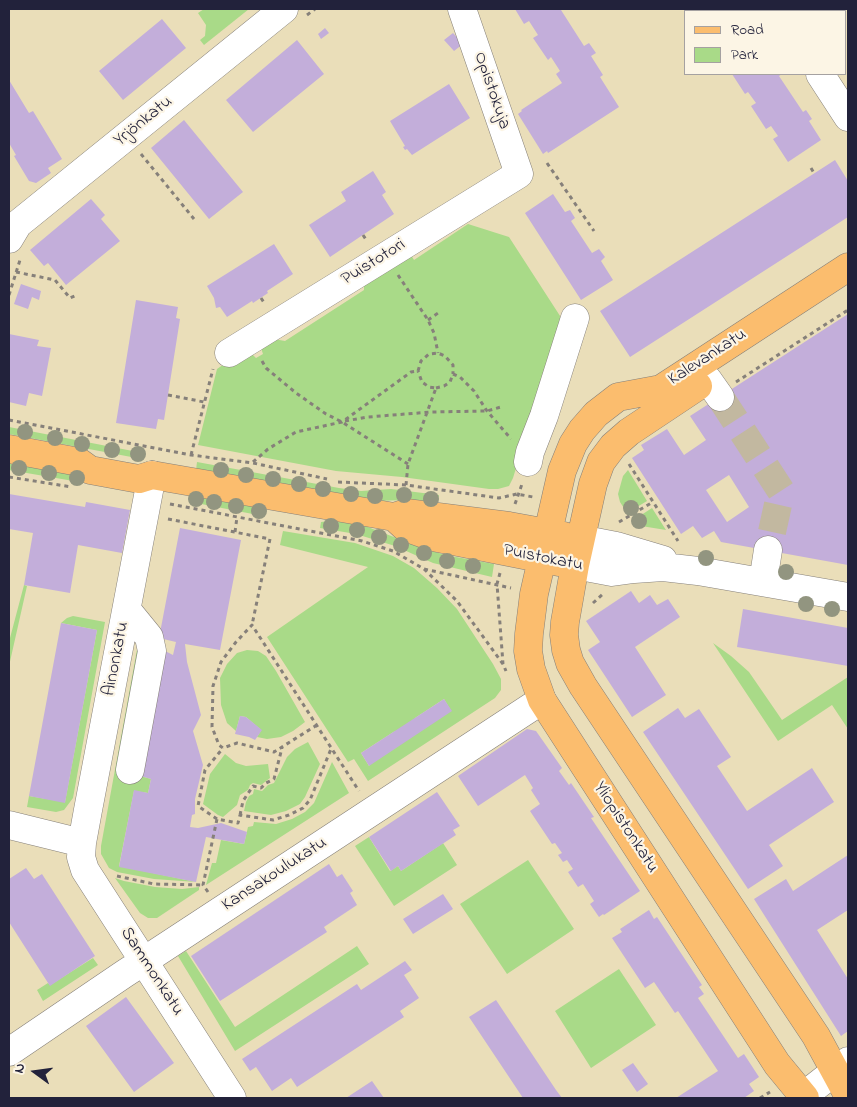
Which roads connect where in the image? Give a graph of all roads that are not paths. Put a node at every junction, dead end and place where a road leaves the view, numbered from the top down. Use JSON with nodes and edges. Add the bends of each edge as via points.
{"nodes":[{"id":1,"x":284,"y":9,"type":"edge"},
{"id":2,"x":462,"y":9,"type":"edge"},
{"id":3,"x":821,"y":75,"type":"edge"},
{"id":4,"x":848,"y":116,"type":"edge"},
{"id":5,"x":519,"y":174,"type":"joint"},
{"id":6,"x":12,"y":226,"type":"edge"},
{"id":7,"x":848,"y":267,"type":"edge"},
{"id":8,"x":848,"y":289,"type":"edge"},
{"id":9,"x":575,"y":318,"type":"dead end"},
{"id":10,"x":239,"y":347,"type":"road end"},
{"id":11,"x":9,"y":449,"type":"edge"},
{"id":12,"x":528,"y":462,"type":"road end"},
{"id":13,"x":156,"y":498,"type":"junction"},
{"id":14,"x":394,"y":517,"type":"junction"},
{"id":15,"x":547,"y":532,"type":"junction"},
{"id":16,"x":580,"y":539,"type":"junction"},
{"id":17,"x":768,"y":550,"type":"tunnel mouth"},
{"id":18,"x":541,"y":559,"type":"junction"},
{"id":19,"x":575,"y":565,"type":"junction"},
{"id":20,"x":698,"y":570,"type":"junction"},
{"id":21,"x":763,"y":582,"type":"junction"},
{"id":22,"x":848,"y":597,"type":"edge"},
{"id":23,"x":127,"y":610,"type":"junction"},
{"id":24,"x":542,"y":700,"type":"junction"},
{"id":25,"x":130,"y":770,"type":"dead end"},
{"id":26,"x":9,"y":825,"type":"edge"},
{"id":27,"x":82,"y":843,"type":"junction"},
{"id":28,"x":144,"y":961,"type":"junction"},
{"id":29,"x":9,"y":1052,"type":"edge"},
{"id":30,"x":841,"y":1065,"type":"edge"},
{"id":31,"x":848,"y":1095,"type":"edge"},
{"id":32,"x":232,"y":1098,"type":"edge"},
{"id":33,"x":803,"y":1098,"type":"edge"}],
"edges":[{"from":1,"to":6,"type":"street","name":"Yrjönkatu"},
{"from":2,"to":5,"type":"street","name":"Opistokuja"},
{"from":3,"to":4,"type":"street"},
{"from":5,"to":10,"type":"street","name":"Puistotori"},
{"from":7,"to":15,"type":"main road","name":"Kalevankatu","via":[[661,389],[618,397],[596,414],[582,430],[567,457]]},
{"from":8,"to":16,"type":"main road","name":"Kalevankatu","via":[[714,389],[629,432],[613,446],[601,462],[593,484]]},
{"from":9,"to":12,"type":"street"},
{"from":11,"to":13,"type":"main road","name":"Puistokatu","via":[[76,475],[92,458],[142,467]]},
{"from":13,"to":14,"type":"main road","name":"Puistokatu"},
{"from":13,"to":23,"type":"street","name":"Ainonkatu"},
{"from":14,"to":15,"type":"main road","name":"Puistokatu","via":[[406,513]]},
{"from":14,"to":18,"type":"main road","name":"Puistokatu","via":[[404,527],[433,537]]},
{"from":15,"to":16,"type":"main road","name":"Puistokatu"},
{"from":15,"to":18,"type":"main road","name":"Yliopistonkatu"},
{"from":16,"to":19,"type":"main road","name":"Kalevankatu"},
{"from":16,"to":20,"type":"street","name":"Puistokatu"},
{"from":17,"to":21,"type":"street"},
{"from":18,"to":19,"type":"main road","name":"Puistokatu"},
{"from":18,"to":24,"type":"main road","name":"Yliopistonkatu","via":[[528,651]]},
{"from":19,"to":20,"type":"street","name":"Puistokatu","via":[[612,572],[663,567]]},
{"from":19,"to":30,"type":"main road","via":[[564,635],[570,664],[816,1036]]},
{"from":20,"to":21,"type":"street","name":"Puistokatu"},
{"from":21,"to":22,"type":"street","name":"Puistokatu"},
{"from":23,"to":25,"type":"street","via":[[149,637],[152,650]]},
{"from":23,"to":27,"type":"street","name":"Ainonkatu"},
{"from":24,"to":28,"type":"street","name":"Kansakoulukatu"},
{"from":24,"to":33,"type":"main road","name":"Yliopistonkatu","via":[[777,1064]]},
{"from":26,"to":27,"type":"street"},
{"from":27,"to":28,"type":"street","name":"Sammonkatu","via":[[81,857],[85,870]]},
{"from":28,"to":29,"type":"street","name":"Kansakoulukatu"},
{"from":28,"to":32,"type":"street","name":"Sammonkatu"},
{"from":30,"to":31,"type":"main road"},
{"from":30,"to":33,"type":"street"}]}
